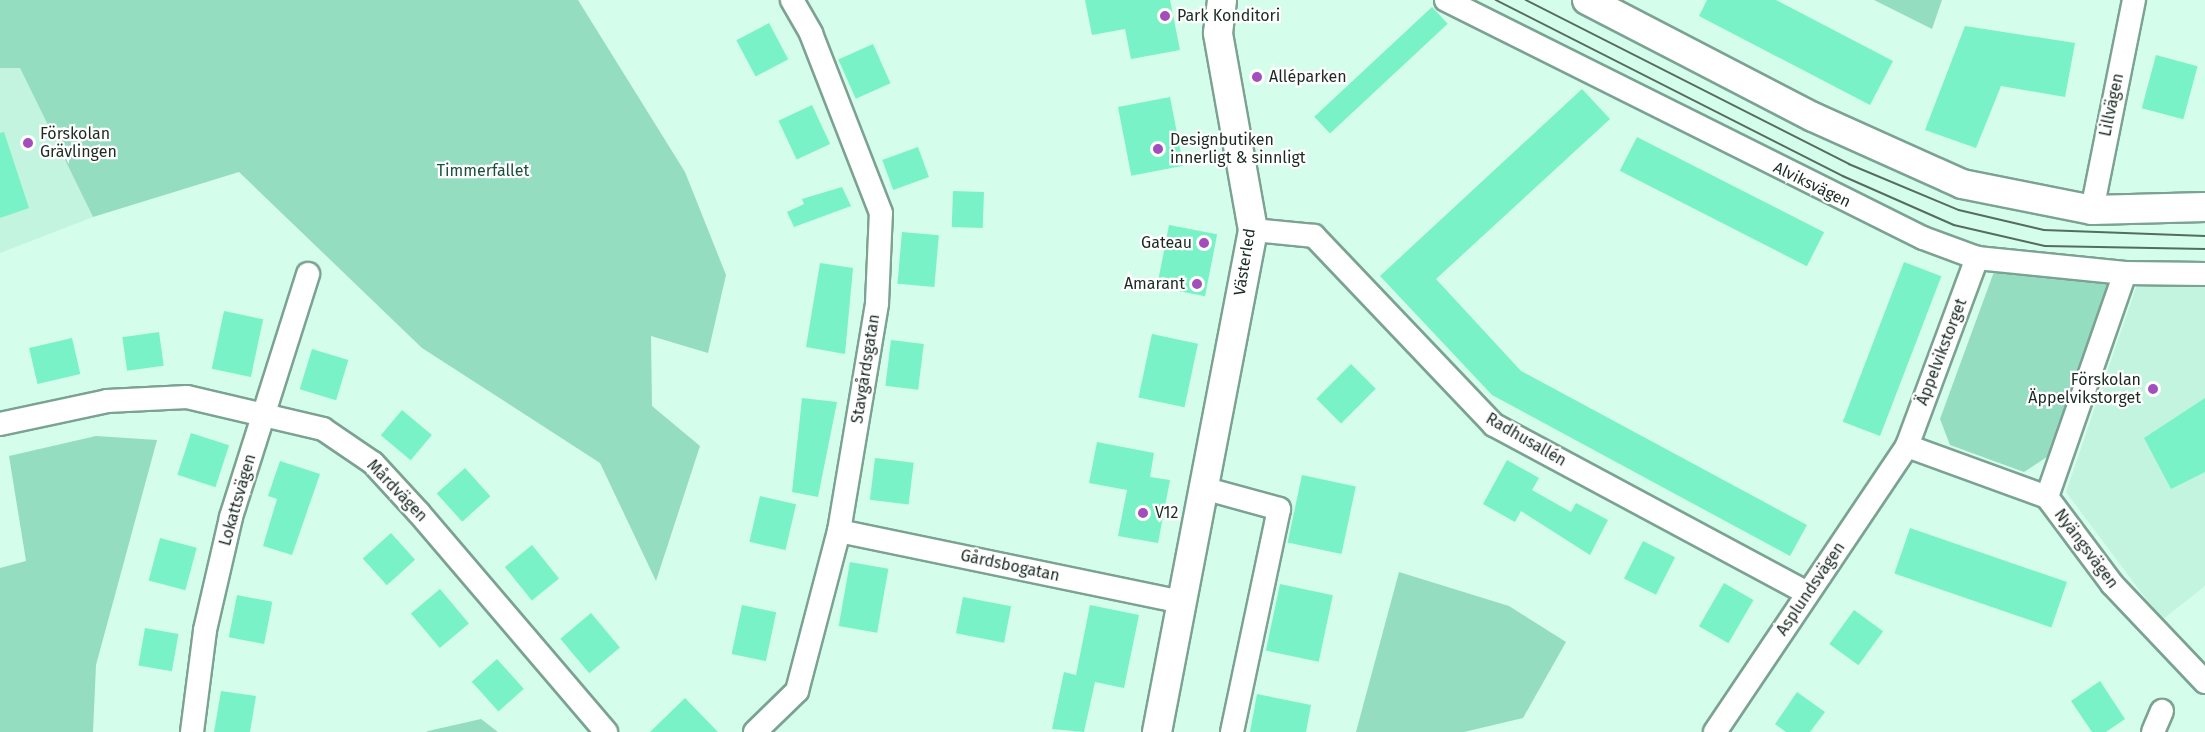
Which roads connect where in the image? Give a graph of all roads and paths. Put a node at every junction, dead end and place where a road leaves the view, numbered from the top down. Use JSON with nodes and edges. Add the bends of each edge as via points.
{"nodes":[{"id":1,"x":792,"y":0,"type":"edge"},
{"id":2,"x":1222,"y":0,"type":"edge"},
{"id":3,"x":1446,"y":0,"type":"edge"},
{"id":4,"x":1587,"y":0,"type":"edge"},
{"id":5,"x":2134,"y":0,"type":"edge"},
{"id":6,"x":2205,"y":207,"type":"edge"},
{"id":7,"x":2092,"y":210,"type":"junction"},
{"id":8,"x":1253,"y":230,"type":"junction"},
{"id":9,"x":1977,"y":258,"type":"junction"},
{"id":10,"x":2125,"y":273,"type":"junction"},
{"id":11,"x":308,"y":274,"type":"dead end"},
{"id":12,"x":2205,"y":274,"type":"edge"},
{"id":13,"x":264,"y":412,"type":"junction"},
{"id":14,"x":0,"y":424,"type":"edge"},
{"id":15,"x":1907,"y":446,"type":"junction"},
{"id":16,"x":1203,"y":488,"type":"junction"},
{"id":17,"x":2047,"y":497,"type":"junction"},
{"id":18,"x":839,"y":531,"type":"junction"},
{"id":19,"x":1808,"y":593,"type":"junction"},
{"id":20,"x":1181,"y":602,"type":"junction"},
{"id":21,"x":2205,"y":682,"type":"edge"},
{"id":22,"x":2163,"y":711,"type":"dead end"},
{"id":23,"x":192,"y":732,"type":"edge"},
{"id":24,"x":606,"y":732,"type":"edge"},
{"id":25,"x":755,"y":732,"type":"edge"},
{"id":26,"x":1157,"y":732,"type":"edge"},
{"id":27,"x":1232,"y":732,"type":"edge"},
{"id":28,"x":1715,"y":732,"type":"edge"},
{"id":29,"x":2153,"y":732,"type":"edge"}],
"edges":[{"from":1,"to":18,"type":"street","name":"Stavgårdsgatan","via":[[812,33],[880,213],[877,303]]},
{"from":2,"to":8,"type":"street","name":"Västerled","via":[[1218,33]]},
{"from":3,"to":9,"type":"street","name":"Alviksvägen","via":[[1825,192]]},
{"from":4,"to":7,"type":"street","via":[[1924,170],[2002,196]]},
{"from":5,"to":7,"type":"street","name":"Lillvägen"},
{"from":6,"to":7,"type":"street"},
{"from":8,"to":16,"type":"street","name":"Västerled"},
{"from":8,"to":19,"type":"street","name":"Radhusallén","via":[[1314,236],[1399,331],[1494,425]]},
{"from":9,"to":10,"type":"street","name":"Alviksvägen"},
{"from":9,"to":15,"type":"street","name":"Äppelvikstorget"},
{"from":10,"to":12,"type":"street","name":"Alviksvägen"},
{"from":10,"to":17,"type":"street"},
{"from":11,"to":13,"type":"street","name":"Lokattsvägen"},
{"from":13,"to":14,"type":"street","name":"Mårdvägen","via":[[187,397],[107,401]]},
{"from":13,"to":23,"type":"street","name":"Lokattsvägen","via":[[231,517],[205,630]]},
{"from":13,"to":24,"type":"street","name":"Mårdvägen","via":[[323,429],[373,463]]},
{"from":15,"to":17,"type":"street","name":"Nyängsvägen"},
{"from":15,"to":19,"type":"street","name":"Asplundsvägen"},
{"from":16,"to":20,"type":"street","name":"Västerled"},
{"from":16,"to":27,"type":"street","via":[[1279,510]]},
{"from":17,"to":21,"type":"street","name":"Nyängsvägen","via":[[2112,584]]},
{"from":18,"to":20,"type":"street","name":"Gårdsbogatan"},
{"from":18,"to":25,"type":"street","name":"Stavgårdsgatan","via":[[797,691]]},
{"from":19,"to":28,"type":"street","name":"Asplundsvägen"},
{"from":20,"to":26,"type":"street","name":"Västerled"},
{"from":22,"to":29,"type":"street"}]}
